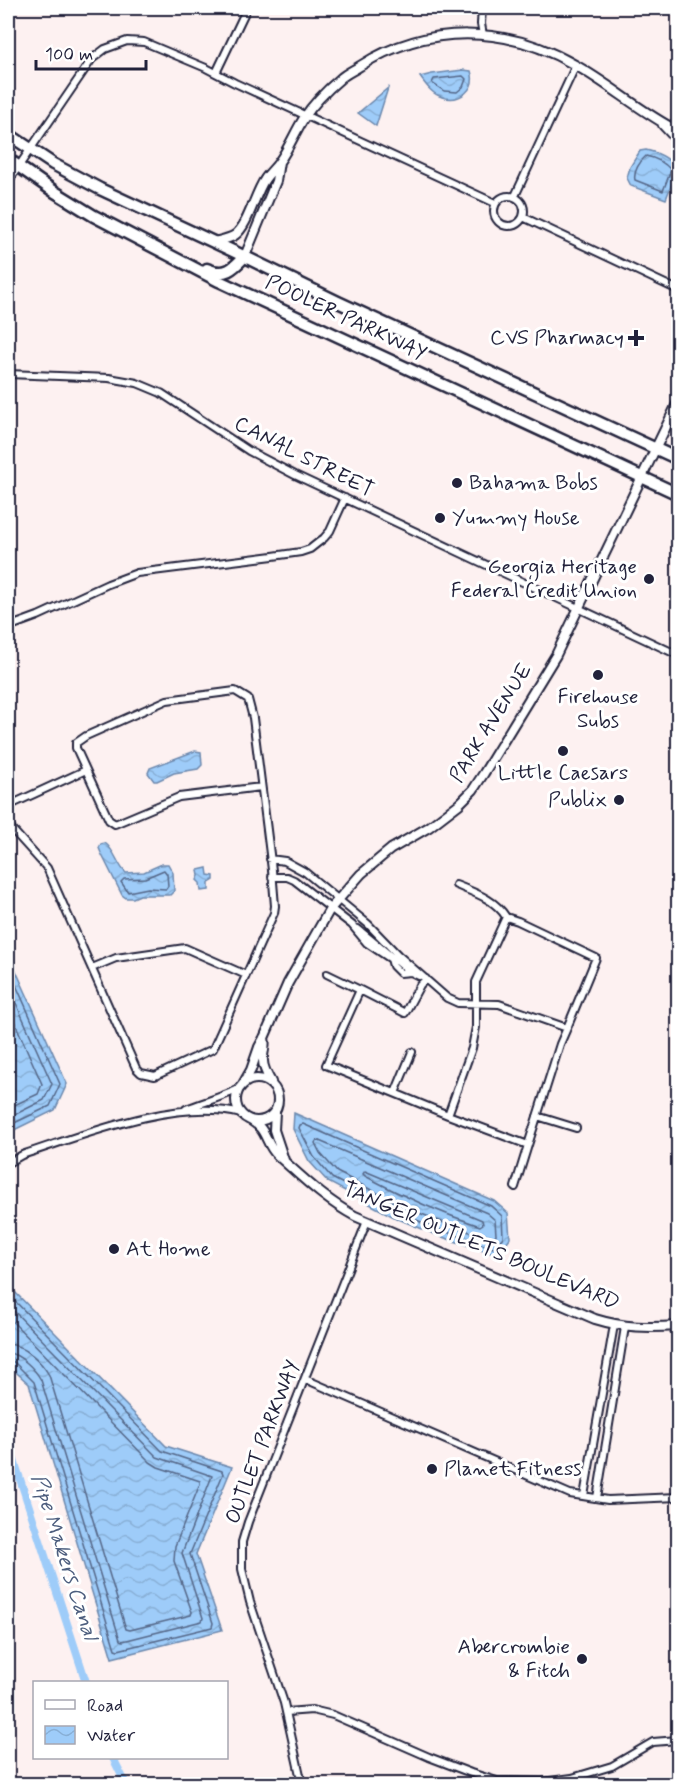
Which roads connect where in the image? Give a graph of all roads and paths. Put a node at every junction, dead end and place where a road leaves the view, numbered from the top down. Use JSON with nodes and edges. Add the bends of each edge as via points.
{"nodes":[{"id":1,"x":247,"y":8,"type":"edge"},
{"id":2,"x":482,"y":8,"type":"edge"},
{"id":3,"x":483,"y":35,"type":"junction"},
{"id":4,"x":576,"y":65,"type":"junction"},
{"id":5,"x":216,"y":73,"type":"junction"},
{"id":6,"x":306,"y":116,"type":"junction"},
{"id":7,"x":659,"y":122,"type":"junction"},
{"id":8,"x":678,"y":131,"type":"edge"},
{"id":9,"x":8,"y":134,"type":"edge"},
{"id":10,"x":678,"y":141,"type":"edge"},
{"id":11,"x":30,"y":149,"type":"junction"},
{"id":12,"x":8,"y":159,"type":"edge"},
{"id":13,"x":279,"y":161,"type":"junction"},
{"id":14,"x":18,"y":166,"type":"junction"},
{"id":15,"x":8,"y":182,"type":"edge"},
{"id":16,"x":515,"y":196,"type":"junction"},
{"id":17,"x":495,"y":203,"type":"junction"},
{"id":18,"x":523,"y":217,"type":"junction"},
{"id":19,"x":123,"y":231,"type":"junction"},
{"id":20,"x":213,"y":242,"type":"junction"},
{"id":21,"x":245,"y":256,"type":"junction"},
{"id":22,"x":676,"y":290,"type":"edge"},
{"id":23,"x":8,"y":374,"type":"edge"},
{"id":24,"x":678,"y":402,"type":"edge"},
{"id":25,"x":656,"y":448,"type":"junction"},
{"id":26,"x":678,"y":459,"type":"edge"},
{"id":27,"x":641,"y":477,"type":"junction"},
{"id":28,"x":678,"y":494,"type":"edge"},
{"id":29,"x":345,"y":498,"type":"junction"},
{"id":30,"x":579,"y":608,"type":"junction"},
{"id":31,"x":8,"y":627,"type":"edge"},
{"id":32,"x":678,"y":655,"type":"edge"},
{"id":33,"x":86,"y":770,"type":"junction"},
{"id":34,"x":261,"y":787,"type":"junction"},
{"id":35,"x":8,"y":806,"type":"edge"},
{"id":36,"x":8,"y":822,"type":"edge"},
{"id":37,"x":270,"y":859,"type":"junction"},
{"id":38,"x":272,"y":877,"type":"junction"},
{"id":39,"x":456,"y":885,"type":"dead end"},
{"id":40,"x":338,"y":899,"type":"junction"},
{"id":41,"x":330,"y":909,"type":"junction"},
{"id":42,"x":506,"y":917,"type":"junction"},
{"id":43,"x":92,"y":968,"type":"junction"},
{"id":44,"x":327,"y":974,"type":"dead end"},
{"id":45,"x":246,"y":975,"type":"junction"},
{"id":46,"x":425,"y":978,"type":"junction"},
{"id":47,"x":360,"y":990,"type":"junction"},
{"id":48,"x":477,"y":1003,"type":"junction"},
{"id":49,"x":567,"y":1028,"type":"junction"},
{"id":50,"x":264,"y":1038,"type":"junction"},
{"id":51,"x":412,"y":1052,"type":"dead end"},
{"id":52,"x":273,"y":1085,"type":"junction"},
{"id":53,"x":241,"y":1086,"type":"junction"},
{"id":54,"x":395,"y":1093,"type":"junction"},
{"id":55,"x":183,"y":1110,"type":"junction"},
{"id":56,"x":275,"y":1111,"type":"junction"},
{"id":57,"x":448,"y":1115,"type":"junction"},
{"id":58,"x":537,"y":1116,"type":"junction"},
{"id":59,"x":245,"y":1117,"type":"junction"},
{"id":60,"x":576,"y":1128,"type":"dead end"},
{"id":61,"x":528,"y":1145,"type":"junction"},
{"id":62,"x":284,"y":1160,"type":"junction"},
{"id":63,"x":8,"y":1163,"type":"edge"},
{"id":64,"x":515,"y":1187,"type":"dead end"},
{"id":65,"x":367,"y":1221,"type":"junction"},
{"id":66,"x":614,"y":1325,"type":"junction"},
{"id":67,"x":678,"y":1326,"type":"edge"},
{"id":68,"x":625,"y":1327,"type":"junction"},
{"id":69,"x":305,"y":1379,"type":"junction"},
{"id":70,"x":584,"y":1496,"type":"junction"},
{"id":71,"x":678,"y":1497,"type":"edge"},
{"id":72,"x":597,"y":1498,"type":"junction"},
{"id":73,"x":286,"y":1712,"type":"junction"},
{"id":74,"x":678,"y":1740,"type":"edge"},
{"id":75,"x":512,"y":1783,"type":"edge"},
{"id":76,"x":302,"y":1785,"type":"edge"}],
"edges":[{"from":1,"to":5,"type":"street"},
{"from":2,"to":3,"type":"street"},
{"from":3,"to":4,"type":"street","via":[[517,40]]},
{"from":3,"to":6,"type":"street","via":[[431,37],[399,46],[342,78]]},
{"from":4,"to":7,"type":"street"},
{"from":4,"to":16,"type":"street"},
{"from":5,"to":6,"type":"street"},
{"from":5,"to":11,"type":"street","via":[[144,42],[127,41],[103,49]]},
{"from":6,"to":13,"type":"street"},
{"from":6,"to":17,"type":"street"},
{"from":7,"to":8,"type":"street"},
{"from":7,"to":10,"type":"street"},
{"from":9,"to":11,"type":"main road","name":"POOLER PARKWAY"},
{"from":11,"to":14,"type":"street"},
{"from":11,"to":20,"type":"main road","name":"POOLER PARKWAY","via":[[100,189]]},
{"from":12,"to":14,"type":"main road","name":"POOLER PARKWAY"},
{"from":13,"to":20,"type":"street","via":[[264,180],[243,228],[235,236]]},
{"from":13,"to":21,"type":"street","via":[[276,182]]},
{"from":14,"to":15,"type":"street"},
{"from":14,"to":19,"type":"main road","name":"POOLER PARKWAY"},
{"from":16,"to":17,"type":"street","via":[[506,195]]},
{"from":16,"to":18,"type":"street","via":[[524,208]]},
{"from":17,"to":18,"type":"street","via":[[495,218],[502,225],[512,226]]},
{"from":18,"to":22,"type":"street"},
{"from":19,"to":21,"type":"main road","via":[[134,232],[216,273],[234,268]]},
{"from":19,"to":27,"type":"main road","name":"POOLER PARKWAY","via":[[219,281]]},
{"from":20,"to":21,"type":"main road","name":"POOLER PARKWAY"},
{"from":21,"to":25,"type":"main road","name":"POOLER PARKWAY"},
{"from":23,"to":29,"type":"street","name":"CANAL STREET","via":[[109,378],[137,383],[161,393],[249,451]]},
{"from":24,"to":25,"type":"street","name":"PARK AVENUE"},
{"from":25,"to":26,"type":"main road","name":"POOLER PARKWAY"},
{"from":25,"to":27,"type":"street","name":"PARK AVENUE"},
{"from":27,"to":28,"type":"main road","name":"POOLER PARKWAY"},
{"from":27,"to":30,"type":"street","name":"PARK AVENUE"},
{"from":29,"to":30,"type":"street","name":"CANAL STREET"},
{"from":29,"to":31,"type":"street","via":[[330,531],[310,549],[137,573]]},
{"from":30,"to":32,"type":"street","name":"CANAL STREET"},
{"from":30,"to":40,"type":"street","name":"PARK AVENUE","via":[[556,655],[473,790],[429,827],[391,849]]},
{"from":33,"to":34,"type":"street","via":[[109,820],[115,824],[178,797]]},
{"from":33,"to":34,"type":"street","via":[[76,743],[86,736],[166,700],[235,691],[251,705]]},
{"from":33,"to":35,"type":"street"},
{"from":34,"to":37,"type":"street"},
{"from":36,"to":43,"type":"street","via":[[47,868]]},
{"from":37,"to":38,"type":"street"},
{"from":37,"to":40,"type":"street","via":[[295,865]]},
{"from":38,"to":41,"type":"street","via":[[294,880]]},
{"from":38,"to":45,"type":"street","via":[[275,906]]},
{"from":39,"to":42,"type":"street","via":[[488,899]]},
{"from":40,"to":41,"type":"street","name":"PARK AVENUE"},
{"from":40,"to":46,"type":"street"},
{"from":41,"to":46,"type":"street","via":[[352,925],[367,943],[391,958],[400,972]]},
{"from":41,"to":50,"type":"street","name":"PARK AVENUE","via":[[288,983]]},
{"from":42,"to":48,"type":"street","via":[[476,982]]},
{"from":42,"to":49,"type":"street","via":[[596,958]]},
{"from":43,"to":45,"type":"street","via":[[116,958],[184,948]]},
{"from":43,"to":45,"type":"street","via":[[136,1068],[155,1076],[213,1049]]},
{"from":44,"to":47,"type":"street"},
{"from":46,"to":47,"type":"street","via":[[405,1013]]},
{"from":46,"to":48,"type":"street","via":[[458,1004]]},
{"from":47,"to":54,"type":"street","via":[[326,1065]]},
{"from":48,"to":49,"type":"street","via":[[499,1004]]},
{"from":48,"to":57,"type":"street","via":[[472,1048]]},
{"from":49,"to":58,"type":"street"},
{"from":50,"to":52,"type":"street","name":"PARK AVENUE","via":[[262,1059]]},
{"from":50,"to":53,"type":"street","name":"PARK AVENUE"},
{"from":51,"to":54,"type":"street"},
{"from":52,"to":53,"type":"street","via":[[258,1078]]},
{"from":52,"to":56,"type":"street","via":[[279,1101]]},
{"from":53,"to":55,"type":"street","via":[[218,1099]]},
{"from":53,"to":59,"type":"street","via":[[237,1107]]},
{"from":54,"to":57,"type":"street"},
{"from":55,"to":59,"type":"street","via":[[225,1110]]},
{"from":55,"to":63,"type":"street","via":[[118,1125]]},
{"from":56,"to":59,"type":"street","via":[[264,1120]]},
{"from":56,"to":62,"type":"street","via":[[273,1130]]},
{"from":57,"to":61,"type":"street"},
{"from":58,"to":60,"type":"street"},
{"from":58,"to":61,"type":"street"},
{"from":59,"to":62,"type":"street","name":"TANGER OUTLETS BOULEVARD","via":[[257,1123]]},
{"from":61,"to":64,"type":"street"},
{"from":62,"to":65,"type":"street","name":"TANGER OUTLETS BOULEVARD","via":[[337,1206]]},
{"from":65,"to":66,"type":"street","name":"TANGER OUTLETS BOULEVARD"},
{"from":65,"to":69,"type":"street","name":"OUTLET PARKWAY"},
{"from":66,"to":68,"type":"street","name":"TANGER OUTLETS BOULEVARD"},
{"from":66,"to":70,"type":"street"},
{"from":67,"to":68,"type":"street","name":"TANGER OUTLETS BOULEVARD"},
{"from":68,"to":72,"type":"street"},
{"from":69,"to":70,"type":"street","via":[[570,1494]]},
{"from":69,"to":73,"type":"street","name":"OUTLET PARKWAY","via":[[242,1542],[242,1569],[250,1602]]},
{"from":70,"to":72,"type":"street"},
{"from":71,"to":72,"type":"street"},
{"from":73,"to":75,"type":"street","via":[[312,1710],[333,1715],[471,1773]]},
{"from":73,"to":76,"type":"street","name":"OUTLET PARKWAY"},
{"from":74,"to":75,"type":"street","via":[[652,1742],[612,1766],[572,1778]]}]}
